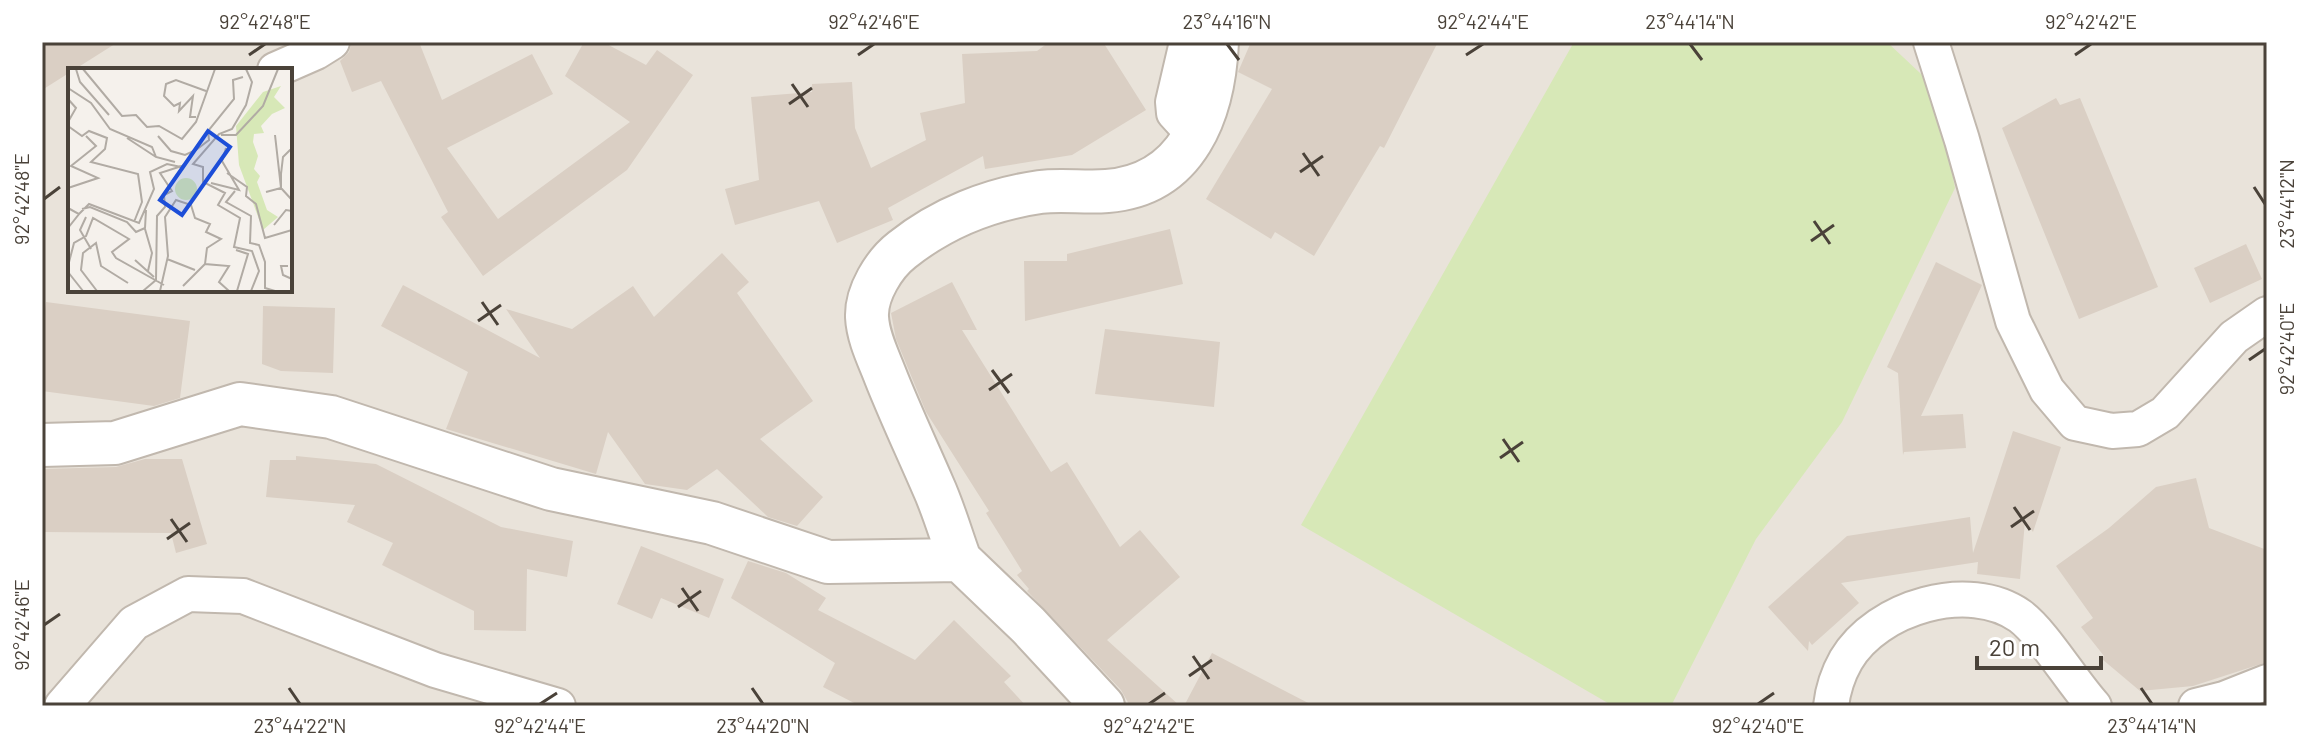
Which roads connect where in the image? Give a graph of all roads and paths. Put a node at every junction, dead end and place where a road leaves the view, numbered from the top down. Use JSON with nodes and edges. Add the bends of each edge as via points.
{"nodes":[{"id":1,"x":332,"y":42,"type":"edge"},
{"id":2,"x":1187,"y":42,"type":"edge"},
{"id":3,"x":1217,"y":42,"type":"edge"},
{"id":4,"x":1931,"y":42,"type":"edge"},
{"id":5,"x":280,"y":68,"type":"edge"},
{"id":6,"x":1195,"y":136,"type":"junction"},
{"id":7,"x":2267,"y":314,"type":"edge"},
{"id":8,"x":42,"y":445,"type":"edge"},
{"id":9,"x":960,"y":560,"type":"junction"},
{"id":10,"x":2267,"y":682,"type":"edge"},
{"id":11,"x":62,"y":706,"type":"edge"},
{"id":12,"x":558,"y":706,"type":"edge"},
{"id":13,"x":1103,"y":706,"type":"edge"},
{"id":14,"x":1831,"y":706,"type":"edge"},
{"id":15,"x":2094,"y":706,"type":"edge"},
{"id":16,"x":2196,"y":706,"type":"edge"}],
"edges":[{"from":1,"to":5,"type":"street"},
{"from":2,"to":6,"type":"street","via":[[1173,102],[1174,113]]},
{"from":3,"to":6,"type":"street","via":[[1205,117]]},
{"from":4,"to":7,"type":"street","via":[[2013,321],[2047,390],[2075,423],[2112,431],[2138,429],[2165,413],[2234,337]]},
{"from":6,"to":9,"type":"street","via":[[1164,171],[1138,186],[1042,192],[979,206],[921,235],[891,259],[873,288],[867,315],[872,343]]},
{"from":8,"to":9,"type":"street","via":[[115,443],[240,404],[331,417],[551,489],[712,523],[828,562]]},
{"from":9,"to":13,"type":"street"},
{"from":10,"to":16,"type":"street"},
{"from":11,"to":12,"type":"street","via":[[134,623],[188,594],[243,596],[435,670]]},
{"from":14,"to":15,"type":"street","via":[[1847,657],[1869,635],[1901,613],[1971,598],[1998,603],[2022,618]]}]}
